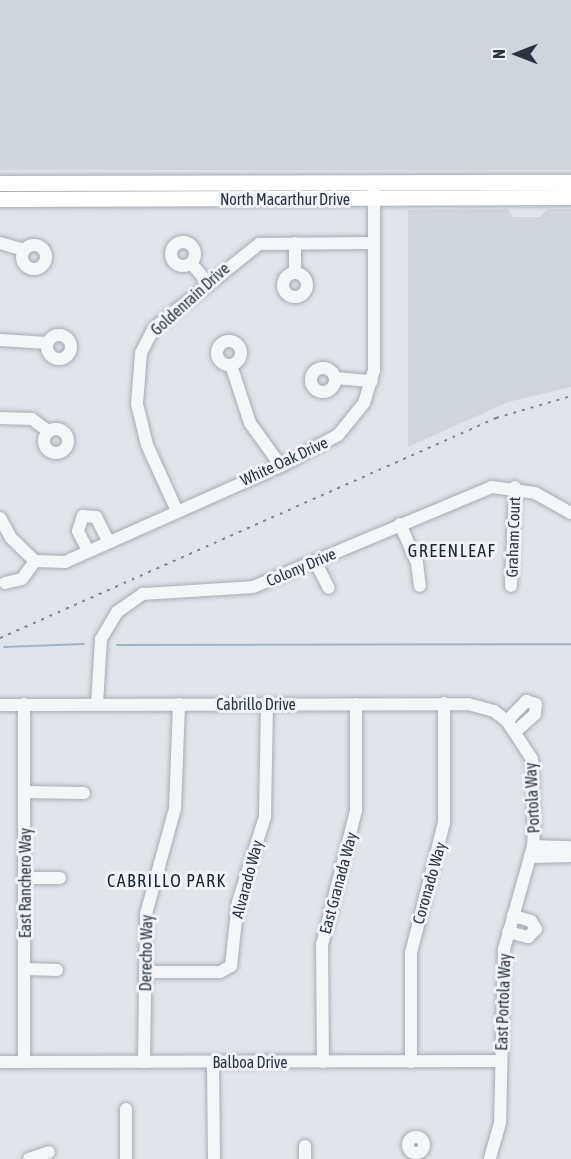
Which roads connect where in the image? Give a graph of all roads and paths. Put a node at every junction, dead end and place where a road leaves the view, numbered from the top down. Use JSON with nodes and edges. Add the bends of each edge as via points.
{"nodes":[{"id":1,"x":374,"y":182,"type":"junction"},
{"id":2,"x":571,"y":182,"type":"edge"},
{"id":3,"x":0,"y":183,"type":"edge"},
{"id":4,"x":571,"y":197,"type":"edge"},
{"id":5,"x":374,"y":198,"type":"junction"},
{"id":6,"x":0,"y":199,"type":"edge"},
{"id":7,"x":0,"y":243,"type":"edge"},
{"id":8,"x":295,"y":243,"type":"junction"},
{"id":9,"x":374,"y":243,"type":"junction"},
{"id":10,"x":24,"y":250,"type":"dead end"},
{"id":11,"x":191,"y":263,"type":"dead end"},
{"id":12,"x":295,"y":273,"type":"dead end"},
{"id":13,"x":207,"y":282,"type":"junction"},
{"id":14,"x":0,"y":340,"type":"edge"},
{"id":15,"x":47,"y":343,"type":"dead end"},
{"id":16,"x":231,"y":365,"type":"dead end"},
{"id":17,"x":335,"y":378,"type":"dead end"},
{"id":18,"x":372,"y":381,"type":"junction"},
{"id":19,"x":0,"y":418,"type":"edge"},
{"id":20,"x":48,"y":431,"type":"dead end"},
{"id":21,"x":281,"y":466,"type":"junction"},
{"id":22,"x":515,"y":487,"type":"junction"},
{"id":23,"x":177,"y":510,"type":"junction"},
{"id":24,"x":571,"y":513,"type":"edge"},
{"id":25,"x":0,"y":518,"type":"edge"},
{"id":26,"x":400,"y":524,"type":"junction"},
{"id":27,"x":108,"y":541,"type":"junction"},
{"id":28,"x":88,"y":551,"type":"junction"},
{"id":29,"x":35,"y":561,"type":"junction"},
{"id":30,"x":315,"y":561,"type":"junction"},
{"id":31,"x":5,"y":583,"type":"dead end"},
{"id":32,"x":420,"y":586,"type":"dead end"},
{"id":33,"x":511,"y":586,"type":"dead end"},
{"id":34,"x":329,"y":588,"type":"dead end"},
{"id":35,"x":444,"y":703,"type":"junction"},
{"id":36,"x":24,"y":704,"type":"junction"},
{"id":37,"x":97,"y":704,"type":"junction"},
{"id":38,"x":179,"y":704,"type":"junction"},
{"id":39,"x":267,"y":704,"type":"junction"},
{"id":40,"x":356,"y":704,"type":"junction"},
{"id":41,"x":0,"y":705,"type":"edge"},
{"id":42,"x":507,"y":721,"type":"junction"},
{"id":43,"x":516,"y":731,"type":"junction"},
{"id":44,"x":24,"y":792,"type":"junction"},
{"id":45,"x":84,"y":793,"type":"dead end"},
{"id":46,"x":571,"y":847,"type":"edge"},
{"id":47,"x":532,"y":852,"type":"junction"},
{"id":48,"x":571,"y":856,"type":"edge"},
{"id":49,"x":25,"y":878,"type":"junction"},
{"id":50,"x":60,"y":878,"type":"dead end"},
{"id":51,"x":513,"y":916,"type":"junction"},
{"id":52,"x":508,"y":932,"type":"junction"},
{"id":53,"x":26,"y":969,"type":"junction"},
{"id":54,"x":57,"y":970,"type":"dead end"},
{"id":55,"x":145,"y":972,"type":"junction"},
{"id":56,"x":0,"y":1062,"type":"edge"},
{"id":57,"x":24,"y":1062,"type":"junction"},
{"id":58,"x":144,"y":1062,"type":"junction"},
{"id":59,"x":213,"y":1062,"type":"junction"},
{"id":60,"x":323,"y":1062,"type":"junction"},
{"id":61,"x":411,"y":1062,"type":"junction"},
{"id":62,"x":500,"y":1062,"type":"junction"},
{"id":63,"x":126,"y":1109,"type":"dead end"},
{"id":64,"x":305,"y":1146,"type":"dead end"},
{"id":65,"x":49,"y":1152,"type":"dead end"},
{"id":66,"x":29,"y":1159,"type":"edge"},
{"id":67,"x":126,"y":1159,"type":"edge"},
{"id":68,"x":214,"y":1159,"type":"edge"},
{"id":69,"x":305,"y":1159,"type":"edge"},
{"id":70,"x":490,"y":1159,"type":"edge"}],
"edges":[{"from":1,"to":2,"type":"main road","name":"North Macarthur Drive"},
{"from":1,"to":3,"type":"main road","name":"North Macarthur Drive"},
{"from":1,"to":5,"type":"street","name":"White Oak Drive"},
{"from":4,"to":5,"type":"main road","name":"North Macarthur Drive"},
{"from":5,"to":6,"type":"main road","name":"North Macarthur Drive"},
{"from":5,"to":9,"type":"street","name":"White Oak Drive"},
{"from":7,"to":10,"type":"street"},
{"from":8,"to":9,"type":"street","name":"Goldenrain Drive"},
{"from":8,"to":12,"type":"street"},
{"from":8,"to":13,"type":"street","name":"Goldenrain Drive","via":[[259,244]]},
{"from":9,"to":18,"type":"street","name":"White Oak Drive"},
{"from":11,"to":13,"type":"street"},
{"from":13,"to":23,"type":"street","name":"Goldenrain Drive","via":[[153,329],[138,366],[140,425]]},
{"from":14,"to":15,"type":"street"},
{"from":16,"to":21,"type":"street","via":[[250,423]]},
{"from":17,"to":18,"type":"street"},
{"from":18,"to":21,"type":"street","name":"White Oak Drive","via":[[364,403],[338,435]]},
{"from":19,"to":20,"type":"street","via":[[32,419]]},
{"from":21,"to":23,"type":"street","name":"White Oak Drive"},
{"from":22,"to":24,"type":"street","name":"Colony Drive"},
{"from":22,"to":26,"type":"street","name":"Colony Drive","via":[[478,490]]},
{"from":22,"to":33,"type":"street","name":"Graham Court"},
{"from":23,"to":27,"type":"street","name":"White Oak Drive"},
{"from":25,"to":29,"type":"street","via":[[10,538]]},
{"from":26,"to":30,"type":"street","name":"Colony Drive"},
{"from":26,"to":32,"type":"street","via":[[417,563]]},
{"from":27,"to":28,"type":"street","name":"White Oak Drive"},
{"from":27,"to":28,"type":"street","via":[[96,517],[83,516],[78,531]]},
{"from":28,"to":29,"type":"street","name":"White Oak Drive","via":[[52,564]]},
{"from":29,"to":31,"type":"street","via":[[22,579]]},
{"from":30,"to":34,"type":"street"},
{"from":30,"to":37,"type":"street","name":"Colony Drive","via":[[253,587],[156,591],[129,602],[108,623],[101,639]]},
{"from":35,"to":40,"type":"street","name":"Cabrillo Drive"},
{"from":35,"to":42,"type":"street","name":"Cabrillo Drive","via":[[481,706]]},
{"from":35,"to":61,"type":"street","name":"Coronado Way","via":[[444,823],[411,953]]},
{"from":36,"to":37,"type":"street","name":"Cabrillo Drive"},
{"from":36,"to":41,"type":"street","name":"Cabrillo Drive"},
{"from":36,"to":44,"type":"street","name":"East Ranchero Way"},
{"from":37,"to":38,"type":"street","name":"Cabrillo Drive"},
{"from":38,"to":39,"type":"street","name":"Cabrillo Drive"},
{"from":38,"to":55,"type":"street","name":"Derecho Way","via":[[178,787],[149,894]]},
{"from":39,"to":40,"type":"street","name":"Cabrillo Drive"},
{"from":39,"to":55,"type":"street","name":"Alvarado Way","via":[[265,817],[238,903],[231,966],[220,972]]},
{"from":40,"to":60,"type":"street","name":"East Granada Way","via":[[356,811],[322,945]]},
{"from":42,"to":43,"type":"street","name":"Portola Way"},
{"from":42,"to":43,"type":"street","via":[[526,701],[536,704],[535,714]]},
{"from":43,"to":47,"type":"street","name":"Portola Way","via":[[532,759]]},
{"from":44,"to":45,"type":"street"},
{"from":44,"to":49,"type":"street","name":"East Ranchero Way"},
{"from":46,"to":47,"type":"street"},
{"from":47,"to":48,"type":"street"},
{"from":47,"to":51,"type":"street","name":"East Portola Way"},
{"from":49,"to":50,"type":"street"},
{"from":49,"to":53,"type":"street","name":"East Ranchero Way"},
{"from":51,"to":52,"type":"street","name":"East Portola Way"},
{"from":51,"to":52,"type":"street","via":[[531,921],[536,929],[528,937]]},
{"from":52,"to":62,"type":"street","name":"East Portola Way","via":[[501,972]]},
{"from":53,"to":54,"type":"street"},
{"from":53,"to":57,"type":"street","name":"East Ranchero Way"},
{"from":55,"to":58,"type":"street","name":"Derecho Way"},
{"from":56,"to":57,"type":"street","name":"Balboa Drive"},
{"from":57,"to":58,"type":"street","name":"Balboa Drive"},
{"from":58,"to":59,"type":"street","name":"Balboa Drive"},
{"from":59,"to":60,"type":"street","name":"Balboa Drive"},
{"from":59,"to":68,"type":"street"},
{"from":60,"to":61,"type":"street","name":"Balboa Drive"},
{"from":61,"to":62,"type":"street","name":"Balboa Drive"},
{"from":62,"to":70,"type":"street","name":"East Portola Way","via":[[500,1123]]},
{"from":63,"to":67,"type":"street"},
{"from":64,"to":69,"type":"street"},
{"from":65,"to":66,"type":"street"}]}
